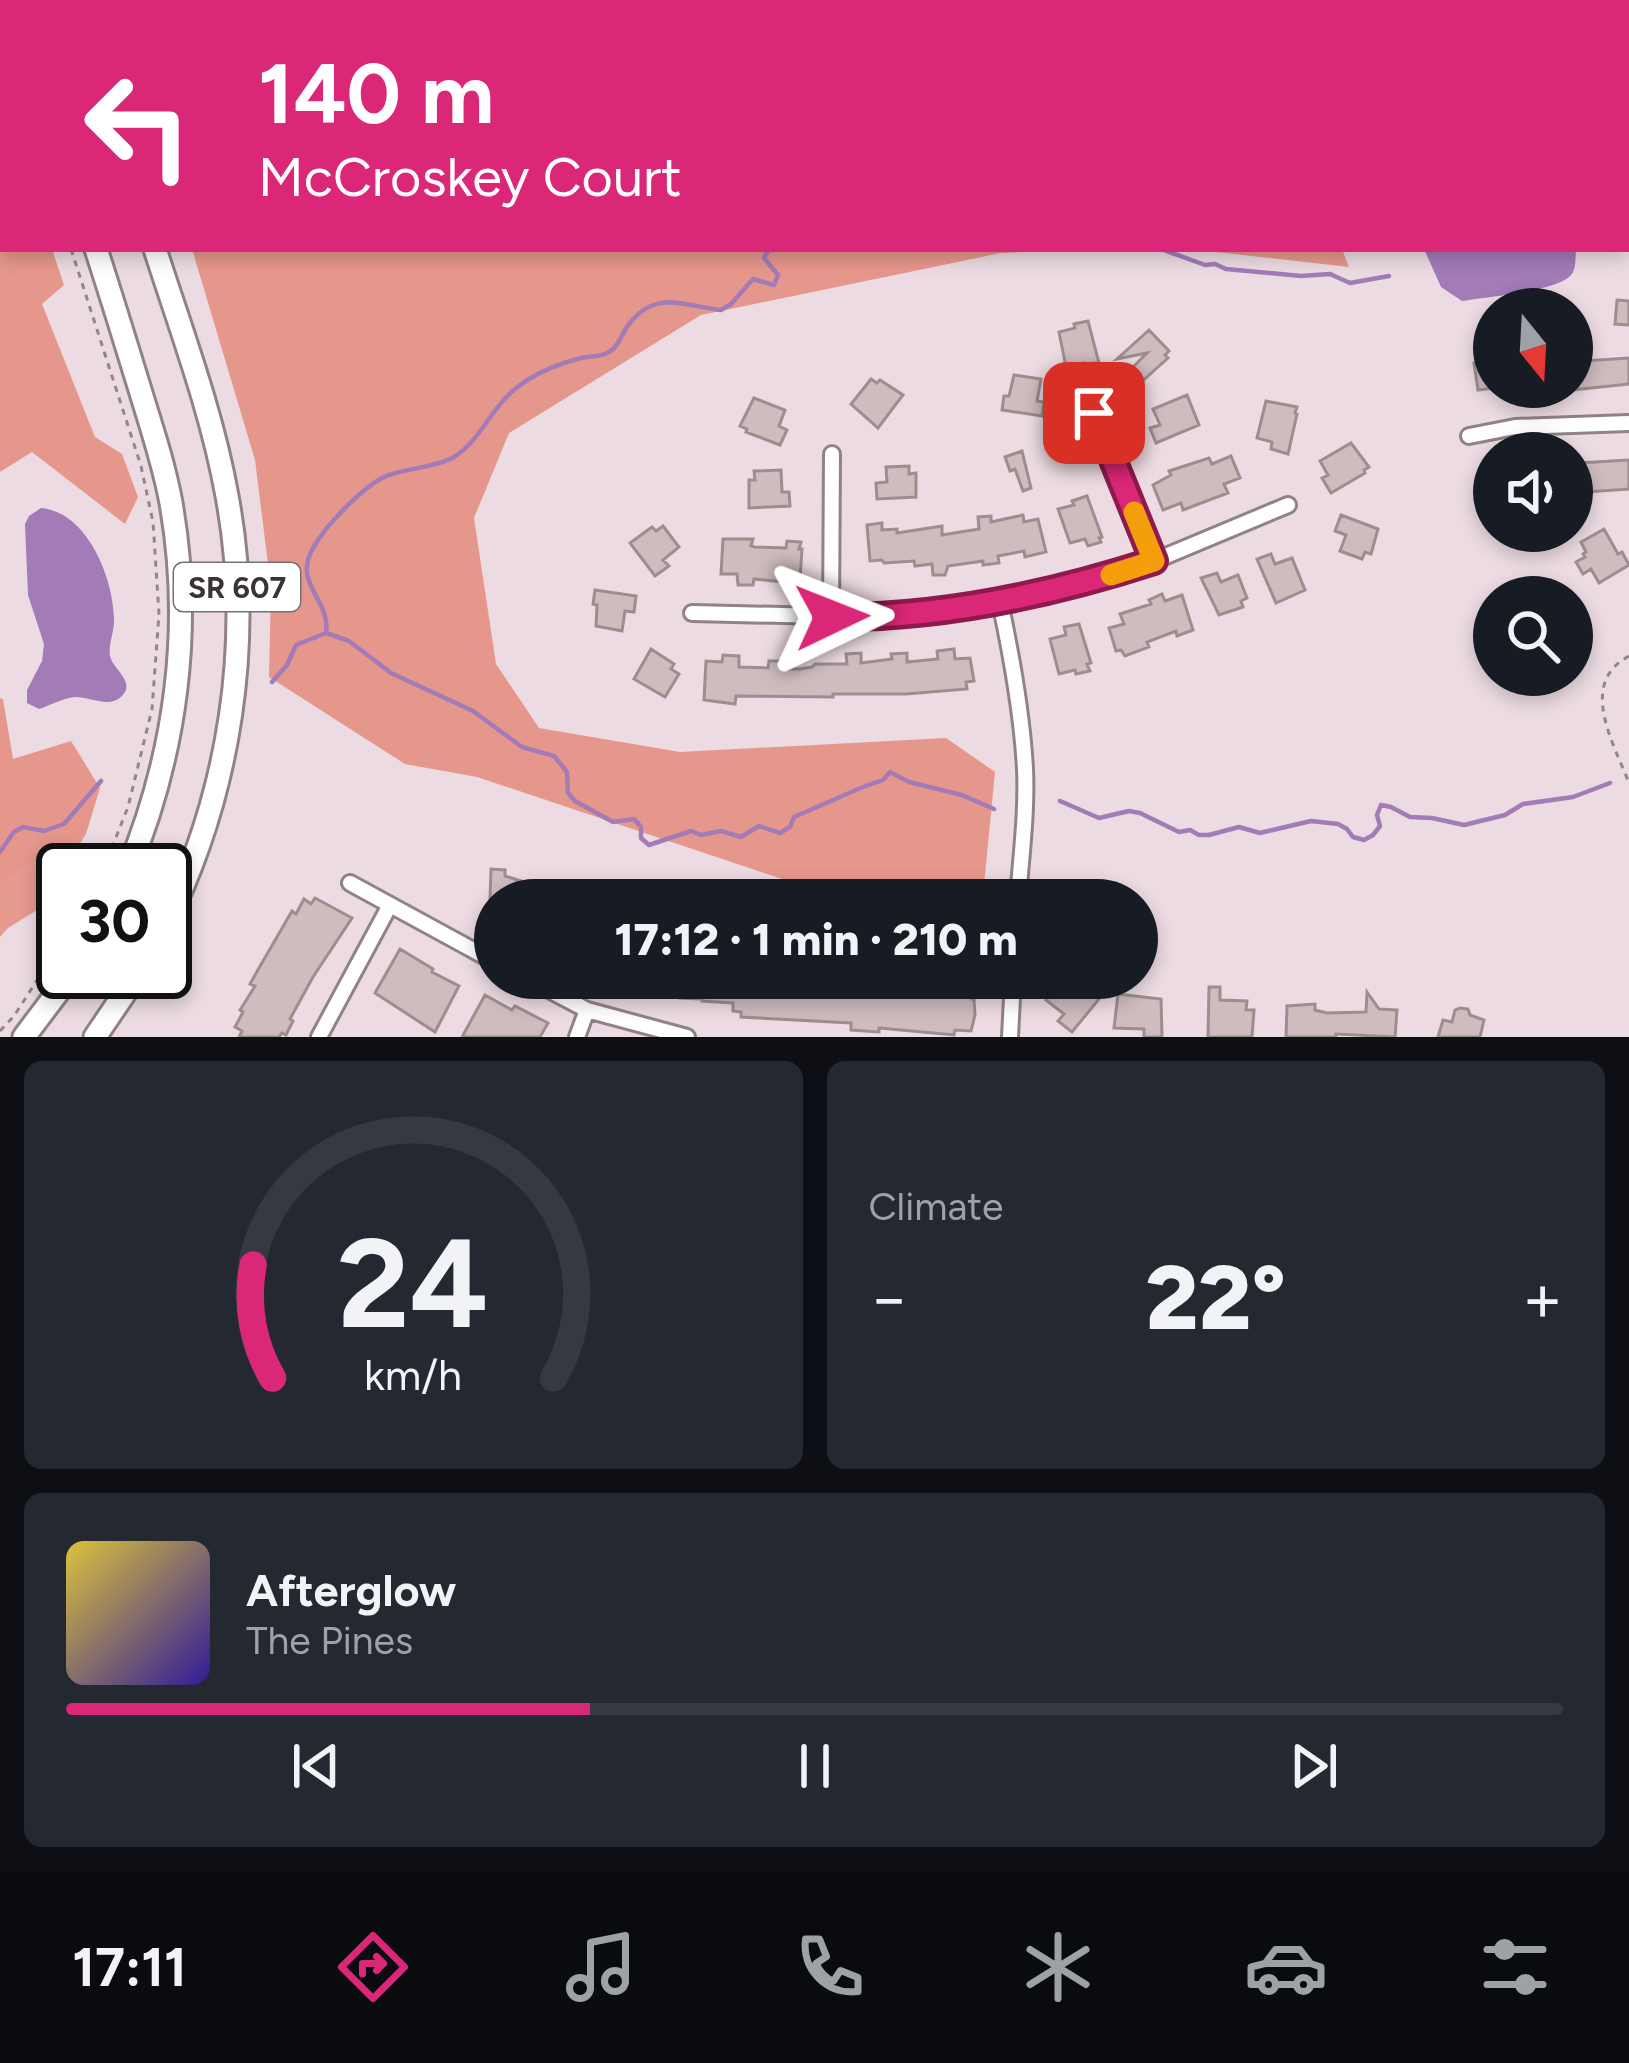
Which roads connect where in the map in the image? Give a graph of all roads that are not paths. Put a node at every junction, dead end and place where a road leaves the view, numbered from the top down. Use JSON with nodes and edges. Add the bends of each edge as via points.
{"nodes":[{"id":1,"x":97,"y":252,"type":"edge"},
{"id":2,"x":156,"y":252,"type":"edge"},
{"id":3,"x":1094,"y":413,"type":"dead end"},
{"id":4,"x":1629,"y":423,"type":"edge"},
{"id":5,"x":1469,"y":436,"type":"dead end"},
{"id":6,"x":832,"y":454,"type":"dead end"},
{"id":7,"x":1288,"y":505,"type":"dead end"},
{"id":8,"x":1154,"y":561,"type":"junction"},
{"id":9,"x":1000,"y":602,"type":"junction"},
{"id":10,"x":692,"y":613,"type":"dead end"},
{"id":11,"x":832,"y":617,"type":"junction"},
{"id":12,"x":138,"y":843,"type":"edge"},
{"id":13,"x":192,"y":864,"type":"edge"},
{"id":14,"x":1020,"y":879,"type":"edge"},
{"id":15,"x":350,"y":883,"type":"dead end"},
{"id":16,"x":390,"y":905,"type":"junction"},
{"id":17,"x":474,"y":951,"type":"edge"},
{"id":18,"x":53,"y":999,"type":"edge"},
{"id":19,"x":121,"y":999,"type":"edge"},
{"id":20,"x":566,"y":999,"type":"edge"},
{"id":21,"x":1012,"y":999,"type":"edge"},
{"id":22,"x":587,"y":1010,"type":"junction"},
{"id":23,"x":24,"y":1037,"type":"edge"},
{"id":24,"x":95,"y":1037,"type":"edge"},
{"id":25,"x":319,"y":1037,"type":"edge"},
{"id":26,"x":577,"y":1037,"type":"edge"},
{"id":27,"x":687,"y":1037,"type":"edge"},
{"id":28,"x":1010,"y":1037,"type":"edge"}],
"edges":[{"from":1,"to":12,"type":"main road","number":"SR 607","via":[[161,458],[180,576],[175,706]]},
{"from":2,"to":13,"type":"main road","number":"SR 607","via":[[219,458],[238,602],[219,778]]},
{"from":3,"to":8,"type":"street"},
{"from":4,"to":5,"type":"street"},
{"from":6,"to":11,"type":"street"},
{"from":7,"to":8,"type":"street"},
{"from":8,"to":9,"type":"street"},
{"from":9,"to":11,"type":"street"},
{"from":9,"to":14,"type":"street","via":[[1025,768]]},
{"from":10,"to":11,"type":"street"},
{"from":15,"to":16,"type":"street"},
{"from":16,"to":17,"type":"street"},
{"from":16,"to":25,"type":"street"},
{"from":18,"to":23,"type":"main road"},
{"from":19,"to":24,"type":"main road"},
{"from":20,"to":22,"type":"street"},
{"from":21,"to":28,"type":"street"},
{"from":22,"to":26,"type":"street"},
{"from":22,"to":27,"type":"street"}]}
